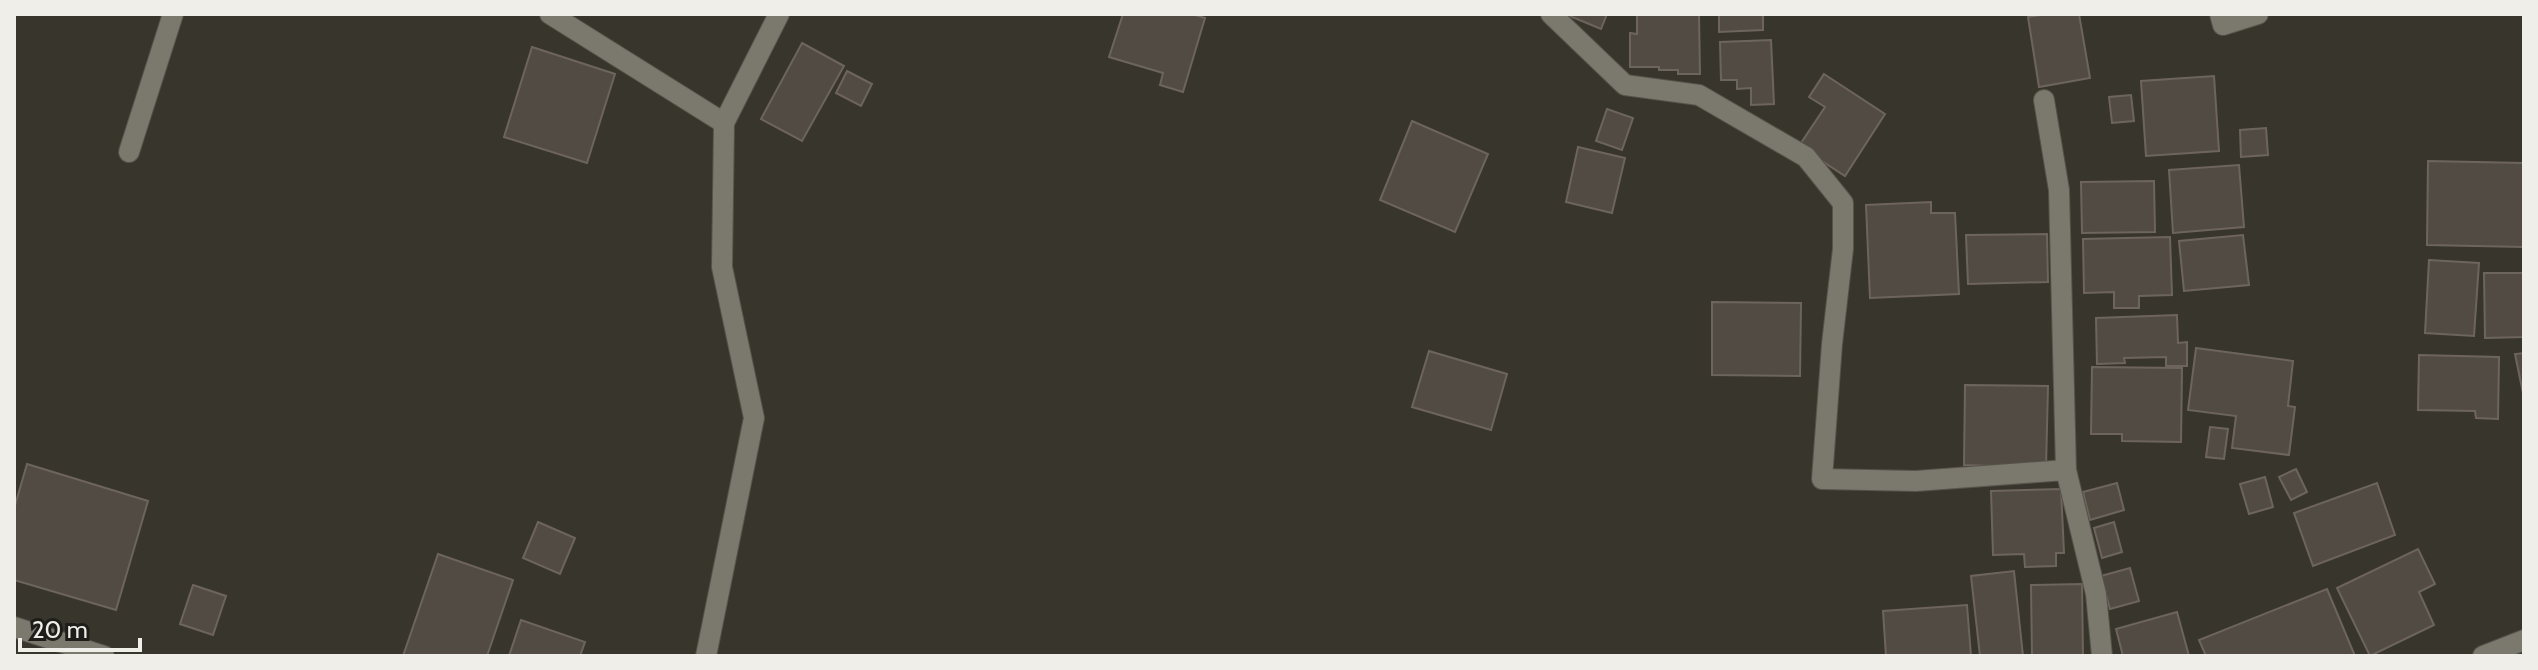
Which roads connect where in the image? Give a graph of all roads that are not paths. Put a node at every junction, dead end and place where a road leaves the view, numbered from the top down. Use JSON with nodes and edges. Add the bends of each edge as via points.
{"nodes":[{"id":1,"x":173,"y":14,"type":"edge"},
{"id":2,"x":550,"y":14,"type":"edge"},
{"id":3,"x":779,"y":14,"type":"edge"},
{"id":4,"x":1551,"y":14,"type":"edge"},
{"id":5,"x":2220,"y":14,"type":"edge"},
{"id":6,"x":2258,"y":14,"type":"edge"},
{"id":7,"x":2044,"y":100,"type":"dead end"},
{"id":8,"x":724,"y":123,"type":"junction"},
{"id":9,"x":129,"y":152,"type":"dead end"},
{"id":10,"x":2066,"y":470,"type":"junction"},
{"id":11,"x":14,"y":627,"type":"edge"},
{"id":12,"x":2524,"y":640,"type":"edge"},
{"id":13,"x":104,"y":656,"type":"edge"},
{"id":14,"x":706,"y":656,"type":"edge"},
{"id":15,"x":2102,"y":656,"type":"edge"},
{"id":16,"x":2483,"y":656,"type":"edge"}],
"edges":[{"from":1,"to":9,"type":"street"},
{"from":2,"to":8,"type":"street"},
{"from":3,"to":8,"type":"street"},
{"from":4,"to":10,"type":"street","via":[[1625,85],[1699,95],[1806,157],[1843,203],[1822,479],[1916,481]]},
{"from":5,"to":6,"type":"street","via":[[2223,25]]},
{"from":7,"to":10,"type":"street","via":[[2059,190]]},
{"from":8,"to":14,"type":"street","via":[[722,267],[754,418]]},
{"from":10,"to":15,"type":"street","via":[[2096,594]]},
{"from":11,"to":13,"type":"street"},
{"from":12,"to":16,"type":"street"}]}
